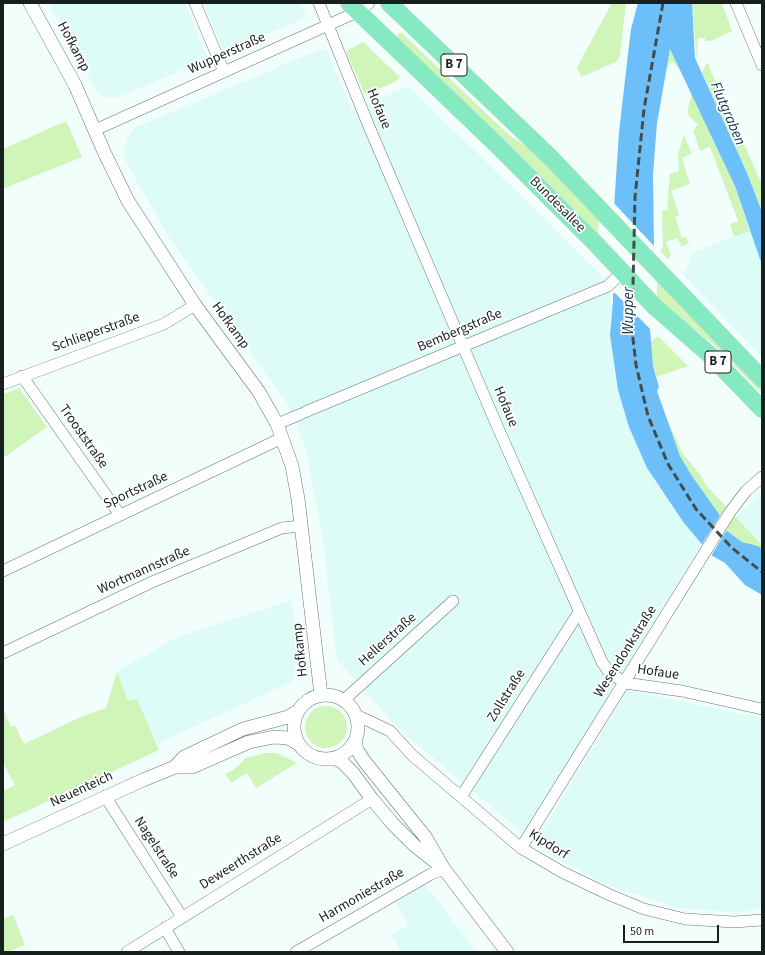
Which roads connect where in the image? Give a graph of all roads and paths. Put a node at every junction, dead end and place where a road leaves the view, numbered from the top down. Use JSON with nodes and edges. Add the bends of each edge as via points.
{"nodes":[{"id":1,"x":30,"y":3,"type":"edge"},
{"id":2,"x":195,"y":3,"type":"edge"},
{"id":3,"x":320,"y":3,"type":"edge"},
{"id":4,"x":389,"y":3,"type":"edge"},
{"id":5,"x":736,"y":3,"type":"edge"},
{"id":6,"x":358,"y":6,"type":"edge"},
{"id":7,"x":328,"y":24,"type":"junction"},
{"id":8,"x":762,"y":65,"type":"edge"},
{"id":9,"x":224,"y":72,"type":"junction"},
{"id":10,"x":95,"y":130,"type":"junction"},
{"id":11,"x":615,"y":272,"type":"junction"},
{"id":12,"x":195,"y":304,"type":"junction"},
{"id":13,"x":463,"y":346,"type":"junction"},
{"id":14,"x":22,"y":376,"type":"junction"},
{"id":15,"x":762,"y":379,"type":"edge"},
{"id":16,"x":3,"y":384,"type":"edge"},
{"id":17,"x":762,"y":409,"type":"edge"},
{"id":18,"x":277,"y":424,"type":"junction"},
{"id":19,"x":282,"y":438,"type":"junction"},
{"id":20,"x":762,"y":477,"type":"edge"},
{"id":21,"x":120,"y":515,"type":"junction"},
{"id":22,"x":301,"y":526,"type":"junction"},
{"id":23,"x":3,"y":571,"type":"edge"},
{"id":24,"x":453,"y":601,"type":"dead end"},
{"id":25,"x":579,"y":612,"type":"junction"},
{"id":26,"x":3,"y":653,"type":"edge"},
{"id":27,"x":625,"y":683,"type":"junction"},
{"id":28,"x":321,"y":695,"type":"junction"},
{"id":29,"x":344,"y":700,"type":"junction"},
{"id":30,"x":762,"y":709,"type":"edge"},
{"id":31,"x":298,"y":711,"type":"junction"},
{"id":32,"x":356,"y":715,"type":"junction"},
{"id":33,"x":355,"y":741,"type":"junction"},
{"id":34,"x":299,"y":744,"type":"junction"},
{"id":35,"x":334,"y":758,"type":"junction"},
{"id":36,"x":175,"y":767,"type":"junction"},
{"id":37,"x":388,"y":790,"type":"junction"},
{"id":38,"x":105,"y":796,"type":"junction"},
{"id":39,"x":461,"y":797,"type":"junction"},
{"id":40,"x":372,"y":799,"type":"junction"},
{"id":41,"x":3,"y":844,"type":"edge"},
{"id":42,"x":521,"y":848,"type":"junction"},
{"id":43,"x":444,"y":869,"type":"junction"},
{"id":44,"x":182,"y":917,"type":"junction"},
{"id":45,"x":762,"y":920,"type":"edge"},
{"id":46,"x":165,"y":928,"type":"junction"},
{"id":47,"x":503,"y":951,"type":"edge"},
{"id":48,"x":127,"y":952,"type":"edge"},
{"id":49,"x":179,"y":952,"type":"edge"},
{"id":50,"x":296,"y":952,"type":"edge"}],
"edges":[{"from":1,"to":10,"type":"street","name":"Hofkamp","via":[[71,78]]},
{"from":2,"to":9,"type":"street"},
{"from":3,"to":7,"type":"street","name":"Hofaue"},
{"from":4,"to":15,"type":"main road","name":"Bundesallee","number":"B 7","via":[[550,157]]},
{"from":5,"to":8,"type":"street"},
{"from":6,"to":7,"type":"street","name":"Wupperstraße"},
{"from":6,"to":11,"type":"main road","name":"Bundesallee","number":"B 7","via":[[498,146]]},
{"from":7,"to":9,"type":"street","name":"Wupperstraße"},
{"from":7,"to":13,"type":"street","name":"Hofaue"},
{"from":9,"to":10,"type":"street","name":"Wupperstraße"},
{"from":10,"to":12,"type":"street","name":"Hofkamp","via":[[128,201]]},
{"from":11,"to":13,"type":"street","name":"Bembergstraße","via":[[608,286]]},
{"from":11,"to":17,"type":"main road","name":"Bundesallee","number":"B 7","via":[[710,355]]},
{"from":12,"to":14,"type":"street","name":"Schlieperstraße","via":[[164,324]]},
{"from":12,"to":18,"type":"street","name":"Hofkamp","via":[[259,392]]},
{"from":13,"to":18,"type":"street","name":"Bembergstraße"},
{"from":13,"to":25,"type":"street","name":"Hofaue"},
{"from":14,"to":16,"type":"street","name":"Schlieperstraße"},
{"from":14,"to":21,"type":"street","name":"Trooststraße"},
{"from":18,"to":19,"type":"street","name":"Hofkamp"},
{"from":19,"to":21,"type":"street","name":"Sportstraße"},
{"from":19,"to":22,"type":"street","name":"Hofkamp","via":[[295,481]]},
{"from":20,"to":27,"type":"street","name":"Wesendonkstraße","via":[[730,512]]},
{"from":21,"to":23,"type":"street","name":"Sportstraße"},
{"from":22,"to":26,"type":"street","name":"Wortmannstraße","via":[[282,528],[152,582]]},
{"from":22,"to":28,"type":"street","name":"Hofkamp"},
{"from":24,"to":29,"type":"street","name":"Hellerstraße"},
{"from":25,"to":27,"type":"street","name":"Hofaue","via":[[602,662]]},
{"from":25,"to":39,"type":"street","name":"Zollstraße"},
{"from":27,"to":30,"type":"street","name":"Hofaue","via":[[682,691]]},
{"from":27,"to":42,"type":"street","name":"Wesendonkstraße"},
{"from":28,"to":29,"type":"street","via":[[333,695]]},
{"from":28,"to":31,"type":"street","via":[[308,700]]},
{"from":29,"to":32,"type":"street"},
{"from":31,"to":34,"type":"street","via":[[294,731]]},
{"from":31,"to":36,"type":"street","name":"Neuenteich","via":[[288,717],[243,729],[184,757]]},
{"from":32,"to":33,"type":"street","via":[[358,723]]},
{"from":32,"to":39,"type":"street","name":"Kipdorf","via":[[390,731],[412,755]]},
{"from":33,"to":35,"type":"street","via":[[348,750]]},
{"from":33,"to":37,"type":"street","via":[[361,756]]},
{"from":34,"to":35,"type":"street","via":[[310,755]]},
{"from":34,"to":36,"type":"street","name":"Neuenteich","via":[[288,738],[262,738],[235,747],[192,767]]},
{"from":35,"to":40,"type":"street","via":[[353,773]]},
{"from":36,"to":38,"type":"street","name":"Neuenteich"},
{"from":37,"to":40,"type":"street"},
{"from":37,"to":43,"type":"street","via":[[426,838]]},
{"from":38,"to":41,"type":"street","name":"Neuenteich"},
{"from":38,"to":44,"type":"street","name":"Nagelstraße"},
{"from":39,"to":42,"type":"street","name":"Kipdorf"},
{"from":40,"to":43,"type":"street","via":[[415,846]]},
{"from":40,"to":44,"type":"street","name":"Deweerthstraße"},
{"from":42,"to":45,"type":"street","name":"Kipdorf","via":[[562,872],[644,909],[685,919],[734,922]]},
{"from":43,"to":47,"type":"street"},
{"from":43,"to":50,"type":"street","name":"Harmoniestraße"},
{"from":44,"to":46,"type":"street","name":"Deweerthstraße"},
{"from":46,"to":48,"type":"street","name":"Deweerthstraße"},
{"from":46,"to":49,"type":"street"}]}
